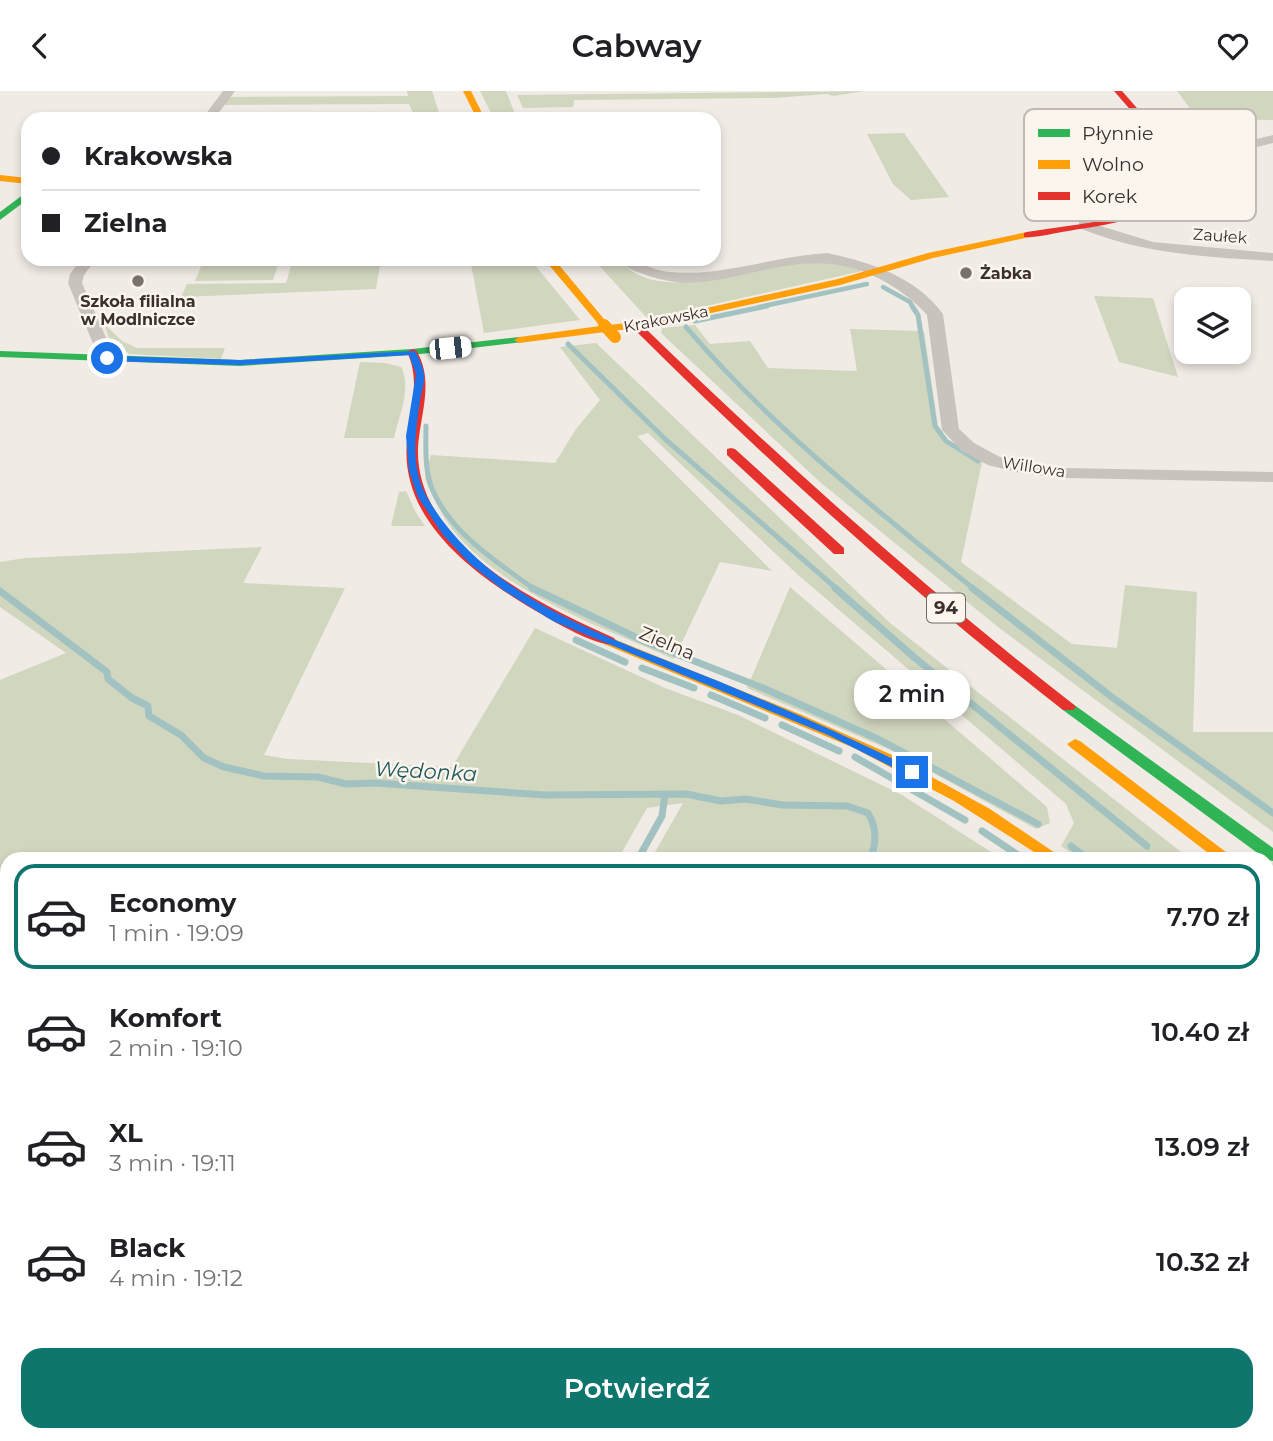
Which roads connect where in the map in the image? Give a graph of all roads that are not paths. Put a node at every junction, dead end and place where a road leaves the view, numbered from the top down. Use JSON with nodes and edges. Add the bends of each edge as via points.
{"nodes":[{"id":1,"x":229,"y":91,"type":"edge"},
{"id":2,"x":467,"y":91,"type":"edge"},
{"id":3,"x":1118,"y":91,"type":"edge"},
{"id":4,"x":1134,"y":109,"type":"edge"},
{"id":5,"x":213,"y":112,"type":"edge"},
{"id":6,"x":478,"y":112,"type":"edge"},
{"id":7,"x":1273,"y":139,"type":"edge"},
{"id":8,"x":1256,"y":143,"type":"edge"},
{"id":9,"x":0,"y":178,"type":"edge"},
{"id":10,"x":21,"y":180,"type":"edge"},
{"id":11,"x":21,"y":200,"type":"edge"},
{"id":12,"x":0,"y":217,"type":"edge"},
{"id":13,"x":1100,"y":221,"type":"edge"},
{"id":14,"x":1084,"y":225,"type":"junction"},
{"id":15,"x":1273,"y":257,"type":"edge"},
{"id":16,"x":85,"y":266,"type":"edge"},
{"id":17,"x":555,"y":266,"type":"edge"},
{"id":18,"x":634,"y":266,"type":"edge"},
{"id":19,"x":882,"y":271,"type":"junction"},
{"id":20,"x":75,"y":283,"type":"joint"},
{"id":21,"x":632,"y":320,"type":"dead end"},
{"id":22,"x":620,"y":342,"type":"dead end"},
{"id":23,"x":412,"y":352,"type":"junction"},
{"id":24,"x":0,"y":354,"type":"edge"},
{"id":25,"x":107,"y":358,"type":"junction"},
{"id":26,"x":719,"y":440,"type":"dead end"},
{"id":27,"x":1273,"y":477,"type":"edge"},
{"id":28,"x":848,"y":558,"type":"dead end"},
{"id":29,"x":1066,"y":737,"type":"dead end"},
{"id":30,"x":1045,"y":852,"type":"edge"},
{"id":31,"x":1218,"y":852,"type":"edge"},
{"id":32,"x":1268,"y":852,"type":"edge"}],
"edges":[{"from":1,"to":5,"type":"street"},
{"from":2,"to":6,"type":"main road"},
{"from":3,"to":4,"type":"main road"},
{"from":7,"to":8,"type":"street"},
{"from":9,"to":10,"type":"main road"},
{"from":11,"to":12,"type":"main road"},
{"from":13,"to":14,"type":"main road","name":"Krakowska"},
{"from":14,"to":15,"type":"street","name":"Zaułek","via":[[1168,249]]},
{"from":14,"to":19,"type":"main road","name":"Krakowska","via":[[931,255]]},
{"from":16,"to":20,"type":"street"},
{"from":17,"to":22,"type":"main road","bridge":true},
{"from":18,"to":19,"type":"street","name":"Willowa","via":[[648,274],[690,278],[830,256]]},
{"from":19,"to":23,"type":"main road","name":"Krakowska","via":[[652,323]]},
{"from":19,"to":27,"type":"street","name":"Willowa","via":[[923,299],[935,314],[951,430],[968,447],[994,461],[1065,473]]},
{"from":20,"to":25,"type":"street"},
{"from":21,"to":32,"type":"main road","number":"94","via":[[694,384],[891,564],[1047,690]]},
{"from":23,"to":25,"type":"main road","name":"Krakowska","via":[[240,363]]},
{"from":23,"to":30,"type":"main road","name":"Zielna","via":[[421,374],[410,436],[413,471],[422,497],[473,562],[557,619],[831,732],[959,798]]},
{"from":24,"to":25,"type":"main road","name":"Krakowska"},
{"from":26,"to":28,"type":"main road"},
{"from":29,"to":31,"type":"main road"}]}
